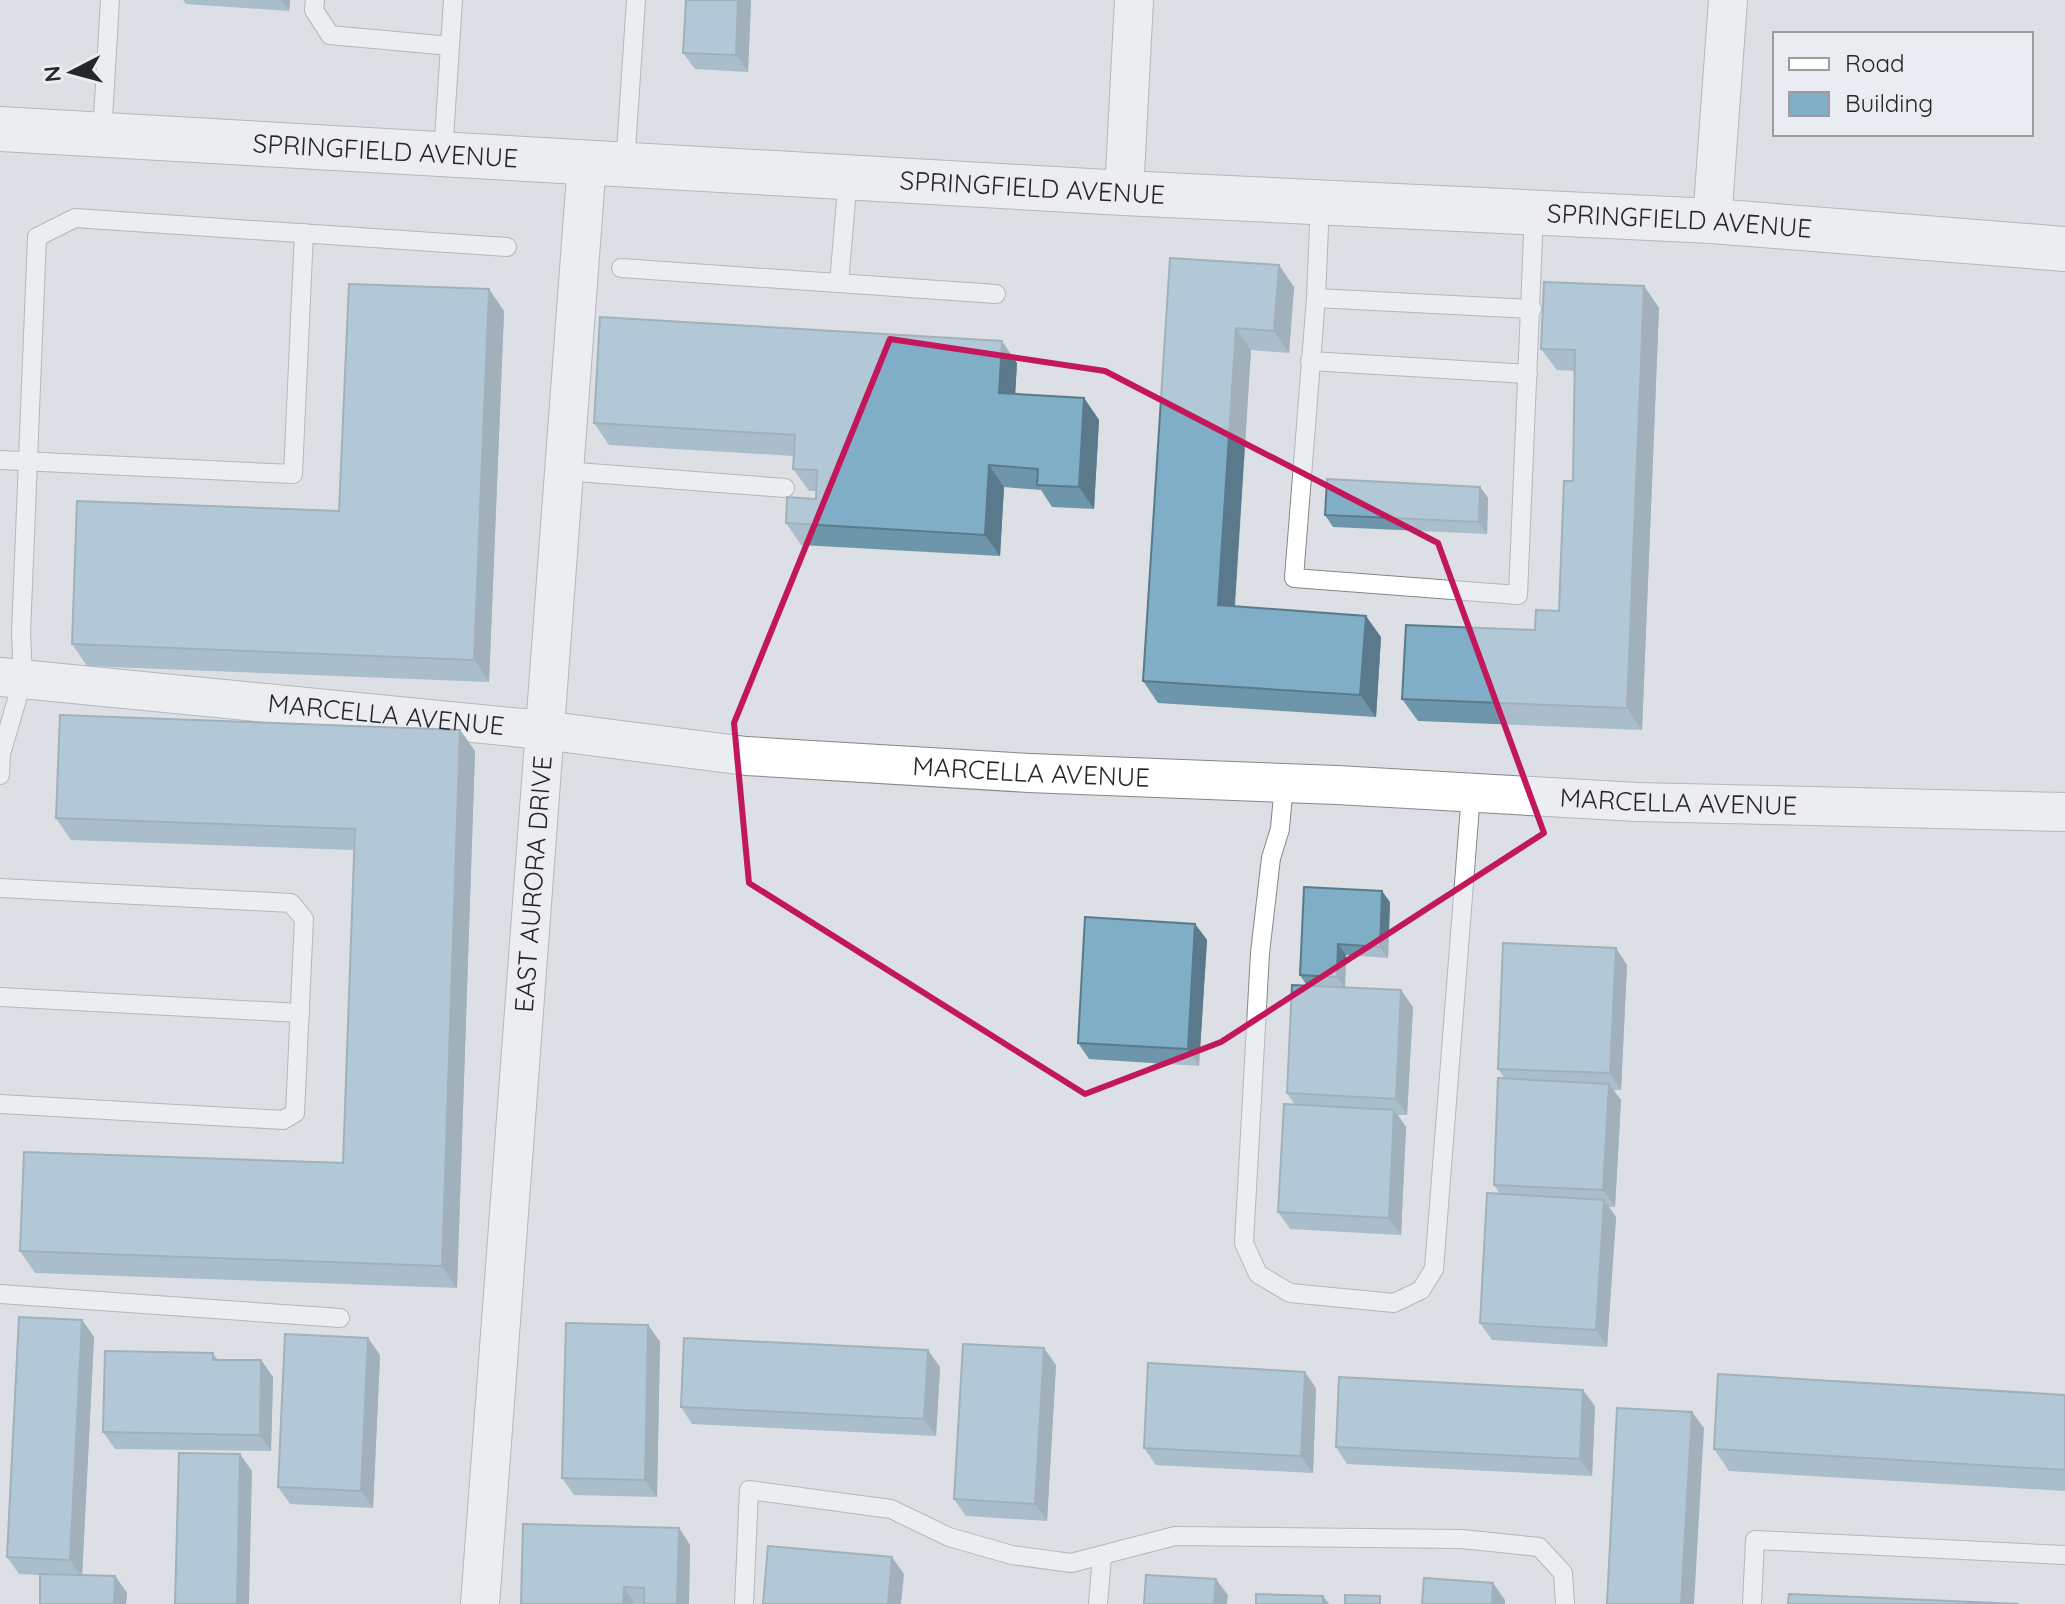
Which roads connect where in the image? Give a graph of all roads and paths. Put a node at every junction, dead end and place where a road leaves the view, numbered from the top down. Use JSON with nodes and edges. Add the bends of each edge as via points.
{"nodes":[{"id":1,"x":110,"y":0,"type":"edge"},
{"id":2,"x":315,"y":0,"type":"edge"},
{"id":3,"x":453,"y":0,"type":"edge"},
{"id":4,"x":636,"y":0,"type":"edge"},
{"id":5,"x":1134,"y":0,"type":"edge"},
{"id":6,"x":1728,"y":0,"type":"edge"},
{"id":7,"x":450,"y":46,"type":"junction"},
{"id":8,"x":0,"y":129,"type":"edge"},
{"id":9,"x":102,"y":135,"type":"junction"},
{"id":10,"x":443,"y":154,"type":"junction"},
{"id":11,"x":606,"y":164,"type":"junction"},
{"id":12,"x":848,"y":177,"type":"junction"},
{"id":13,"x":1124,"y":193,"type":"junction"},
{"id":14,"x":1320,"y":203,"type":"junction"},
{"id":15,"x":1534,"y":213,"type":"junction"},
{"id":16,"x":1712,"y":221,"type":"junction"},
{"id":17,"x":304,"y":233,"type":"junction"},
{"id":18,"x":507,"y":247,"type":"dead end"},
{"id":19,"x":2065,"y":249,"type":"edge"},
{"id":20,"x":621,"y":268,"type":"dead end"},
{"id":21,"x":839,"y":283,"type":"junction"},
{"id":22,"x":996,"y":294,"type":"dead end"},
{"id":23,"x":1316,"y":298,"type":"junction"},
{"id":24,"x":1532,"y":309,"type":"junction"},
{"id":25,"x":1310,"y":361,"type":"junction"},
{"id":26,"x":1528,"y":374,"type":"junction"},
{"id":27,"x":0,"y":460,"type":"edge"},
{"id":28,"x":27,"y":462,"type":"junction"},
{"id":29,"x":564,"y":471,"type":"junction"},
{"id":30,"x":785,"y":488,"type":"dead end"},
{"id":31,"x":11,"y":678,"type":"edge"},
{"id":32,"x":543,"y":730,"type":"junction"},
{"id":33,"x":0,"y":775,"type":"edge"},
{"id":34,"x":1284,"y":783,"type":"junction"},
{"id":35,"x":1471,"y":793,"type":"junction"},
{"id":36,"x":2065,"y":812,"type":"edge"},
{"id":37,"x":0,"y":888,"type":"edge"},
{"id":38,"x":0,"y":997,"type":"edge"},
{"id":39,"x":300,"y":1013,"type":"junction"},
{"id":40,"x":0,"y":1104,"type":"edge"},
{"id":41,"x":0,"y":1294,"type":"edge"},
{"id":42,"x":340,"y":1318,"type":"dead end"},
{"id":43,"x":2065,"y":1555,"type":"edge"},
{"id":44,"x":1102,"y":1557,"type":"junction"},
{"id":45,"x":480,"y":1604,"type":"edge"},
{"id":46,"x":744,"y":1604,"type":"edge"},
{"id":47,"x":1098,"y":1604,"type":"edge"},
{"id":48,"x":1565,"y":1604,"type":"edge"},
{"id":49,"x":1752,"y":1604,"type":"edge"}],
"edges":[{"from":1,"to":9,"type":"lane"},
{"from":2,"to":7,"type":"lane","via":[[314,10],[330,35]]},
{"from":3,"to":7,"type":"lane"},
{"from":4,"to":11,"type":"lane"},
{"from":5,"to":13,"type":"street"},
{"from":6,"to":16,"type":"street"},
{"from":7,"to":10,"type":"lane"},
{"from":8,"to":9,"type":"main road","name":"SPRINGFIELD AVENUE"},
{"from":9,"to":10,"type":"main road","name":"SPRINGFIELD AVENUE"},
{"from":10,"to":11,"type":"main road","name":"SPRINGFIELD AVENUE"},
{"from":11,"to":12,"type":"main road","name":"SPRINGFIELD AVENUE"},
{"from":11,"to":29,"type":"street","name":"EAST AURORA DRIVE"},
{"from":12,"to":13,"type":"main road","name":"SPRINGFIELD AVENUE"},
{"from":12,"to":21,"type":"lane"},
{"from":13,"to":14,"type":"main road","name":"SPRINGFIELD AVENUE"},
{"from":14,"to":15,"type":"main road","name":"SPRINGFIELD AVENUE"},
{"from":14,"to":23,"type":"lane"},
{"from":15,"to":16,"type":"main road","name":"SPRINGFIELD AVENUE"},
{"from":15,"to":24,"type":"lane"},
{"from":16,"to":19,"type":"main road","name":"SPRINGFIELD AVENUE"},
{"from":17,"to":18,"type":"lane"},
{"from":17,"to":28,"type":"lane","via":[[75,218],[37,237]]},
{"from":17,"to":28,"type":"lane","via":[[293,474]]},
{"from":20,"to":21,"type":"lane"},
{"from":21,"to":22,"type":"lane"},
{"from":23,"to":24,"type":"lane"},
{"from":23,"to":25,"type":"lane"},
{"from":24,"to":26,"type":"lane"},
{"from":25,"to":26,"type":"lane"},
{"from":25,"to":26,"type":"lane","via":[[1294,578],[1518,595]]},
{"from":27,"to":28,"type":"lane"},
{"from":28,"to":31,"type":"lane","via":[[21,633]]},
{"from":29,"to":30,"type":"lane"},
{"from":29,"to":32,"type":"street","name":"EAST AURORA DRIVE"},
{"from":31,"to":32,"type":"street","name":"MARCELLA AVENUE"},
{"from":31,"to":33,"type":"lane"},
{"from":32,"to":34,"type":"street","name":"MARCELLA AVENUE","via":[[746,756]]},
{"from":32,"to":45,"type":"street","name":"EAST AURORA DRIVE"},
{"from":34,"to":35,"type":"street","name":"MARCELLA AVENUE"},
{"from":34,"to":35,"type":"lane","via":[[1260,953],[1244,1243],[1258,1274],[1290,1293],[1394,1303],[1421,1290],[1434,1269]]},
{"from":35,"to":36,"type":"street","name":"MARCELLA AVENUE"},
{"from":37,"to":39,"type":"lane","via":[[291,903],[304,919]]},
{"from":38,"to":39,"type":"lane"},
{"from":39,"to":40,"type":"lane","via":[[295,1113],[283,1120]]},
{"from":41,"to":42,"type":"lane"},
{"from":43,"to":49,"type":"lane","via":[[1755,1540]]},
{"from":44,"to":46,"type":"lane","via":[[1071,1563],[1012,1555],[949,1537],[891,1509],[749,1490]]},
{"from":44,"to":47,"type":"lane"},
{"from":44,"to":48,"type":"lane","via":[[1175,1536],[1493,1542],[1539,1547],[1563,1573]]}]}
